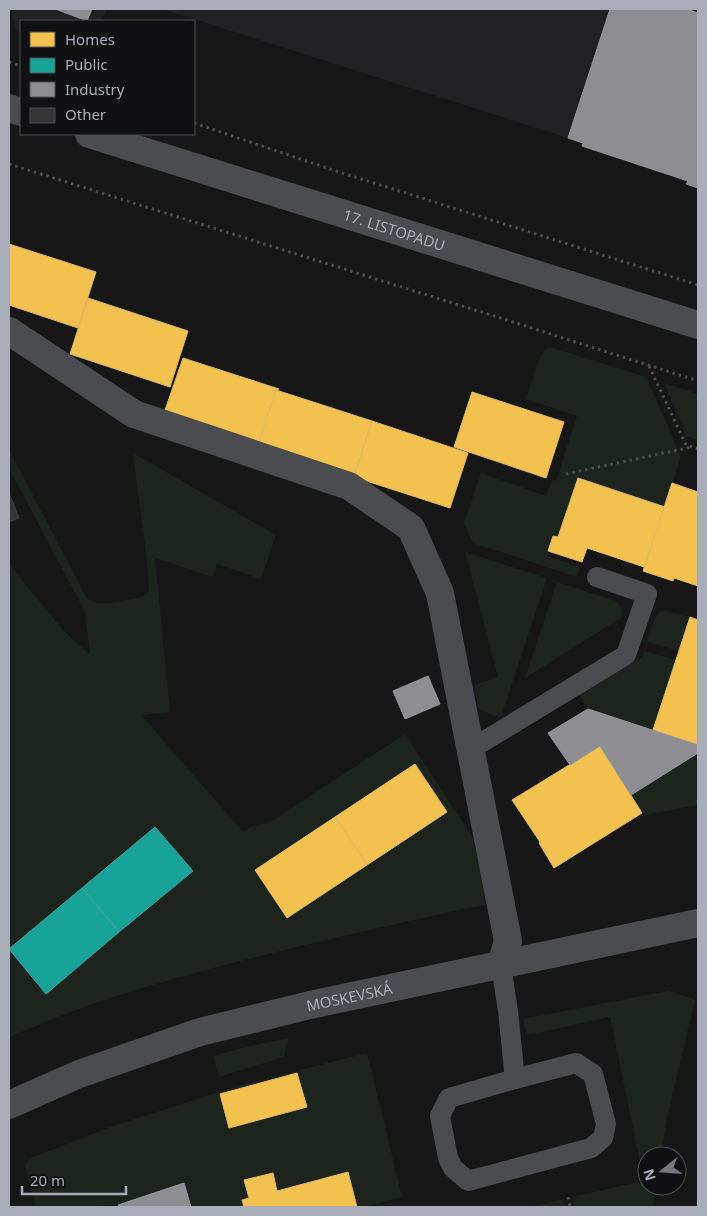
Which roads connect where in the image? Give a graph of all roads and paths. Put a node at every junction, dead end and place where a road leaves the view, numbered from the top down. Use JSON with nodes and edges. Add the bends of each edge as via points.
{"nodes":[{"id":1,"x":195,"y":123,"type":"edge"},
{"id":2,"x":93,"y":135,"type":"edge"},
{"id":3,"x":9,"y":164,"type":"edge"},
{"id":4,"x":698,"y":285,"type":"edge"},
{"id":5,"x":698,"y":325,"type":"edge"},
{"id":6,"x":9,"y":331,"type":"edge"},
{"id":7,"x":649,"y":366,"type":"junction"},
{"id":8,"x":698,"y":381,"type":"edge"},
{"id":9,"x":692,"y":447,"type":"junction"},
{"id":10,"x":698,"y":449,"type":"edge"},
{"id":11,"x":566,"y":474,"type":"dead end"},
{"id":12,"x":596,"y":577,"type":"dead end"},
{"id":13,"x":471,"y":749,"type":"junction"},
{"id":14,"x":698,"y":923,"type":"edge"},
{"id":15,"x":500,"y":965,"type":"junction"},
{"id":16,"x":515,"y":1078,"type":"junction"},
{"id":17,"x":9,"y":1104,"type":"edge"},
{"id":18,"x":568,"y":1197,"type":"dead end"},
{"id":19,"x":570,"y":1207,"type":"edge"}],
"edges":[{"from":1,"to":4,"type":"path"},
{"from":2,"to":5,"type":"street","name":"17. LISTOPADU"},
{"from":3,"to":7,"type":"path"},
{"from":6,"to":13,"type":"street","via":[[134,414],[349,486],[411,528],[440,593]]},
{"from":7,"to":8,"type":"path"},
{"from":7,"to":9,"type":"path","via":[[686,445]]},
{"from":9,"to":10,"type":"path"},
{"from":9,"to":11,"type":"path"},
{"from":12,"to":13,"type":"lane","via":[[646,594],[626,655]]},
{"from":13,"to":15,"type":"street","via":[[508,941]]},
{"from":14,"to":15,"type":"street","name":"MOSKEVSKÁ"},
{"from":15,"to":16,"type":"lane"},
{"from":15,"to":17,"type":"street","name":"MOSKEVSKÁ","via":[[200,1032],[79,1074]]},
{"from":16,"to":16,"type":"lane","via":[[449,1098],[440,1116],[448,1158],[453,1168],[468,1181],[591,1148],[603,1138],[606,1124],[593,1074],[576,1063]]},
{"from":18,"to":19,"type":"path"}]}
